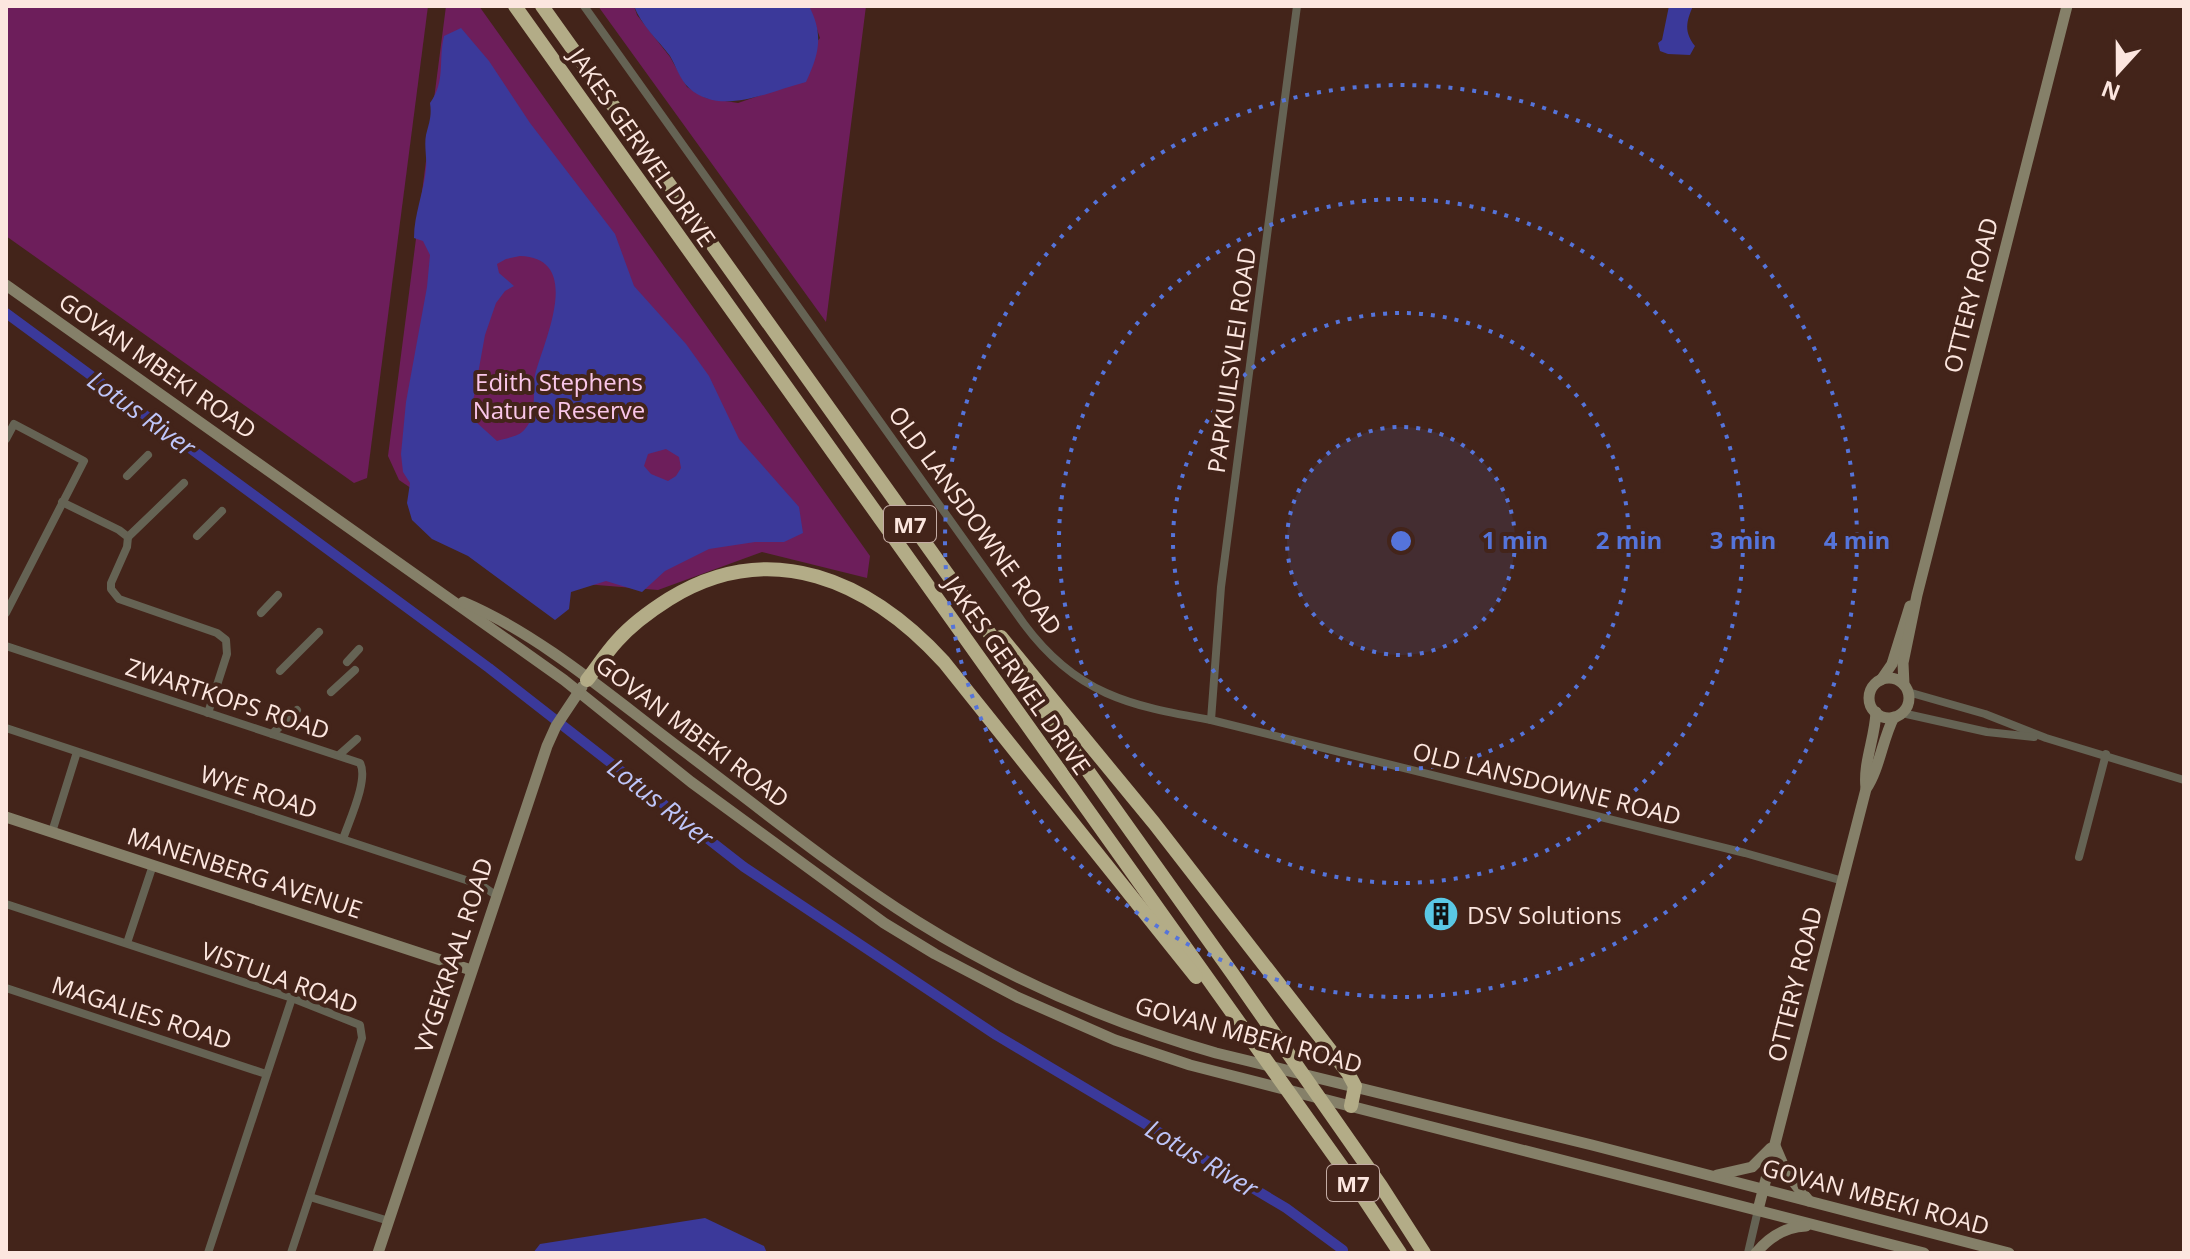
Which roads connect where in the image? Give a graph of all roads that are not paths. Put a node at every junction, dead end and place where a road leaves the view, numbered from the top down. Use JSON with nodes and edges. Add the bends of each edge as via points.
{"nodes":[{"id":1,"x":515,"y":6,"type":"edge"},
{"id":2,"x":542,"y":6,"type":"edge"},
{"id":3,"x":584,"y":6,"type":"edge"},
{"id":4,"x":1297,"y":6,"type":"edge"},
{"id":5,"x":2067,"y":6,"type":"edge"},
{"id":6,"x":6,"y":285,"type":"edge"},
{"id":7,"x":6,"y":439,"type":"edge"},
{"id":8,"x":148,"y":455,"type":"dead end"},
{"id":9,"x":127,"y":476,"type":"dead end"},
{"id":10,"x":184,"y":483,"type":"dead end"},
{"id":11,"x":62,"y":502,"type":"junction"},
{"id":12,"x":222,"y":511,"type":"dead end"},
{"id":13,"x":197,"y":536,"type":"dead end"},
{"id":14,"x":128,"y":537,"type":"junction"},
{"id":15,"x":924,"y":544,"type":"junction"},
{"id":16,"x":278,"y":595,"type":"dead end"},
{"id":17,"x":1917,"y":595,"type":"junction"},
{"id":18,"x":6,"y":613,"type":"edge"},
{"id":19,"x":261,"y":613,"type":"dead end"},
{"id":20,"x":319,"y":632,"type":"dead end"},
{"id":21,"x":6,"y":646,"type":"edge"},
{"id":22,"x":359,"y":649,"type":"dead end"},
{"id":23,"x":347,"y":662,"type":"dead end"},
{"id":24,"x":355,"y":670,"type":"dead end"},
{"id":25,"x":280,"y":671,"type":"dead end"},
{"id":26,"x":1881,"y":680,"type":"junction"},
{"id":27,"x":583,"y":685,"type":"junction"},
{"id":28,"x":1906,"y":688,"type":"junction"},
{"id":29,"x":331,"y":692,"type":"dead end"},
{"id":30,"x":297,"y":710,"type":"dead end"},
{"id":31,"x":1876,"y":712,"type":"junction"},
{"id":32,"x":208,"y":713,"type":"junction"},
{"id":33,"x":1898,"y":715,"type":"junction"},
{"id":34,"x":1211,"y":720,"type":"junction"},
{"id":35,"x":6,"y":728,"type":"edge"},
{"id":36,"x":272,"y":734,"type":"junction"},
{"id":37,"x":2046,"y":738,"type":"junction"},
{"id":38,"x":357,"y":739,"type":"dead end"},
{"id":39,"x":77,"y":752,"type":"junction"},
{"id":40,"x":2106,"y":754,"type":"junction"},
{"id":41,"x":339,"y":755,"type":"junction"},
{"id":42,"x":2184,"y":780,"type":"edge"},
{"id":43,"x":1866,"y":789,"type":"junction"},
{"id":44,"x":6,"y":817,"type":"edge"},
{"id":45,"x":52,"y":832,"type":"junction"},
{"id":46,"x":343,"y":839,"type":"junction"},
{"id":47,"x":2079,"y":857,"type":"dead end"},
{"id":48,"x":153,"y":865,"type":"junction"},
{"id":49,"x":1843,"y":881,"type":"junction"},
{"id":50,"x":497,"y":896,"type":"junction"},
{"id":51,"x":6,"y":904,"type":"edge"},
{"id":52,"x":127,"y":943,"type":"junction"},
{"id":53,"x":471,"y":970,"type":"junction"},
{"id":54,"x":6,"y":988,"type":"edge"},
{"id":55,"x":292,"y":998,"type":"junction"},
{"id":56,"x":1239,"y":1023,"type":"junction"},
{"id":57,"x":266,"y":1074,"type":"junction"},
{"id":58,"x":1355,"y":1086,"type":"junction"},
{"id":59,"x":1351,"y":1106,"type":"junction"},
{"id":60,"x":1775,"y":1142,"type":"junction"},
{"id":61,"x":1713,"y":1176,"type":"junction"},
{"id":62,"x":1763,"y":1189,"type":"junction"},
{"id":63,"x":310,"y":1197,"type":"junction"},
{"id":64,"x":1809,"y":1201,"type":"junction"},
{"id":65,"x":1758,"y":1210,"type":"junction"},
{"id":66,"x":389,"y":1221,"type":"junction"},
{"id":67,"x":1815,"y":1226,"type":"junction"},
{"id":68,"x":208,"y":1253,"type":"edge"},
{"id":69,"x":291,"y":1253,"type":"edge"},
{"id":70,"x":378,"y":1253,"type":"edge"},
{"id":71,"x":1400,"y":1253,"type":"edge"},
{"id":72,"x":1424,"y":1253,"type":"edge"},
{"id":73,"x":1748,"y":1253,"type":"edge"},
{"id":74,"x":1756,"y":1253,"type":"edge"},
{"id":75,"x":1924,"y":1253,"type":"edge"},
{"id":76,"x":2009,"y":1253,"type":"edge"}],
"edges":[{"from":1,"to":56,"type":"highway","name":"JAKES GERWEL DRIVE","number":"M7"},
{"from":2,"to":15,"type":"highway","name":"JAKES GERWEL DRIVE","number":"M7"},
{"from":3,"to":34,"type":"street","name":"OLD LANSDOWNE ROAD","via":[[1038,642],[1106,694],[1138,707]]},
{"from":4,"to":34,"type":"street","name":"PAPKUILSVLEI ROAD","via":[[1219,599]]},
{"from":5,"to":17,"type":"main road","name":"OTTERY ROAD"},
{"from":6,"to":27,"type":"main road","name":"GOVAN MBEKI ROAD","via":[[440,593],[495,616]]},
{"from":7,"to":11,"type":"street","via":[[14,424],[84,461]]},
{"from":8,"to":9,"type":"street"},
{"from":10,"to":14,"type":"street"},
{"from":11,"to":14,"type":"street"},
{"from":11,"to":18,"type":"street"},
{"from":12,"to":13,"type":"street"},
{"from":14,"to":32,"type":"street","via":[[111,583],[114,594],[226,640],[227,654]]},
{"from":15,"to":58,"type":"highway","via":[[1154,823]]},
{"from":15,"to":72,"type":"highway","name":"JAKES GERWEL DRIVE","number":"M7"},
{"from":16,"to":19,"type":"street"},
{"from":17,"to":26,"type":"main road","name":"OTTERY ROAD"},
{"from":17,"to":28,"type":"main road","name":"OTTERY ROAD","via":[[1903,663]]},
{"from":20,"to":25,"type":"street"},
{"from":21,"to":32,"type":"street","name":"ZWARTKOPS ROAD"},
{"from":22,"to":23,"type":"street"},
{"from":24,"to":29,"type":"street"},
{"from":26,"to":28,"type":"main road","via":[[1893,679]]},
{"from":26,"to":31,"type":"main road","via":[[1870,695]]},
{"from":27,"to":50,"type":"main road","name":"VYGEKRAAL ROAD","via":[[559,721]]},
{"from":27,"to":56,"type":"highway","via":[[618,639],[649,611],[692,585],[737,571],[781,569],[829,579],[870,598],[909,626],[944,662],[1191,972]]},
{"from":27,"to":58,"type":"main road","name":"GOVAN MBEKI ROAD","via":[[891,905],[988,963],[1080,1006],[1172,1040]]},
{"from":27,"to":59,"type":"main road","name":"GOVAN MBEKI ROAD","via":[[691,782],[884,923],[968,972],[1073,1023],[1164,1057]]},
{"from":28,"to":33,"type":"main road","via":[[1909,700]]},
{"from":28,"to":37,"type":"street"},
{"from":30,"to":36,"type":"street"},
{"from":31,"to":33,"type":"main road"},
{"from":31,"to":43,"type":"main road","name":"OTTERY ROAD"},
{"from":32,"to":36,"type":"street","name":"ZWARTKOPS ROAD"},
{"from":33,"to":37,"type":"street"},
{"from":33,"to":43,"type":"main road","name":"OTTERY ROAD"},
{"from":34,"to":49,"type":"street","name":"OLD LANSDOWNE ROAD"},
{"from":35,"to":39,"type":"street","name":"WYE ROAD"},
{"from":36,"to":41,"type":"street","name":"ZWARTKOPS ROAD"},
{"from":37,"to":40,"type":"street"},
{"from":38,"to":41,"type":"street"},
{"from":39,"to":45,"type":"street"},
{"from":39,"to":46,"type":"street","name":"WYE ROAD"},
{"from":40,"to":42,"type":"street"},
{"from":40,"to":47,"type":"street"},
{"from":41,"to":46,"type":"street","name":"ZWARTKOPS ROAD","via":[[360,763],[364,775]]},
{"from":43,"to":49,"type":"main road","name":"OTTERY ROAD"},
{"from":44,"to":45,"type":"main road","name":"MANENBERG AVENUE"},
{"from":45,"to":48,"type":"main road","name":"MANENBERG AVENUE"},
{"from":46,"to":50,"type":"street","name":"WYE ROAD","via":[[481,885]]},
{"from":48,"to":52,"type":"street"},
{"from":48,"to":53,"type":"main road","name":"MANENBERG AVENUE"},
{"from":49,"to":60,"type":"main road","name":"OTTERY ROAD"},
{"from":50,"to":53,"type":"main road","name":"VYGEKRAAL ROAD"},
{"from":51,"to":52,"type":"street","name":"VISTULA ROAD"},
{"from":52,"to":55,"type":"street","name":"VISTULA ROAD"},
{"from":53,"to":66,"type":"main road","name":"VYGEKRAAL ROAD"},
{"from":54,"to":57,"type":"street","name":"MAGALIES ROAD"},
{"from":55,"to":57,"type":"street"},
{"from":55,"to":63,"type":"street","name":"VISTULA ROAD","via":[[356,1021],[362,1030]]},
{"from":56,"to":71,"type":"highway","name":"JAKES GERWEL DRIVE","number":"M7"},
{"from":57,"to":68,"type":"street"},
{"from":58,"to":59,"type":"highway"},
{"from":58,"to":61,"type":"main road","name":"GOVAN MBEKI ROAD"},
{"from":59,"to":65,"type":"main road","name":"GOVAN MBEKI ROAD"},
{"from":60,"to":61,"type":"main road","via":[[1752,1167]]},
{"from":60,"to":62,"type":"main road","name":"OTTERY ROAD"},
{"from":60,"to":64,"type":"main road","via":[[1787,1174]]},
{"from":61,"to":62,"type":"main road","name":"GOVAN MBEKI ROAD"},
{"from":62,"to":64,"type":"main road","name":"GOVAN MBEKI ROAD"},
{"from":62,"to":65,"type":"main road","name":"OTTERY ROAD"},
{"from":63,"to":66,"type":"street"},
{"from":63,"to":69,"type":"street","name":"VISTULA ROAD"},
{"from":64,"to":76,"type":"main road","name":"GOVAN MBEKI ROAD"},
{"from":65,"to":67,"type":"main road","name":"GOVAN MBEKI ROAD"},
{"from":65,"to":73,"type":"street"},
{"from":66,"to":70,"type":"main road","name":"VYGEKRAAL ROAD"},
{"from":67,"to":74,"type":"main road","via":[[1782,1232]]},
{"from":67,"to":75,"type":"main road","name":"GOVAN MBEKI ROAD"}]}
